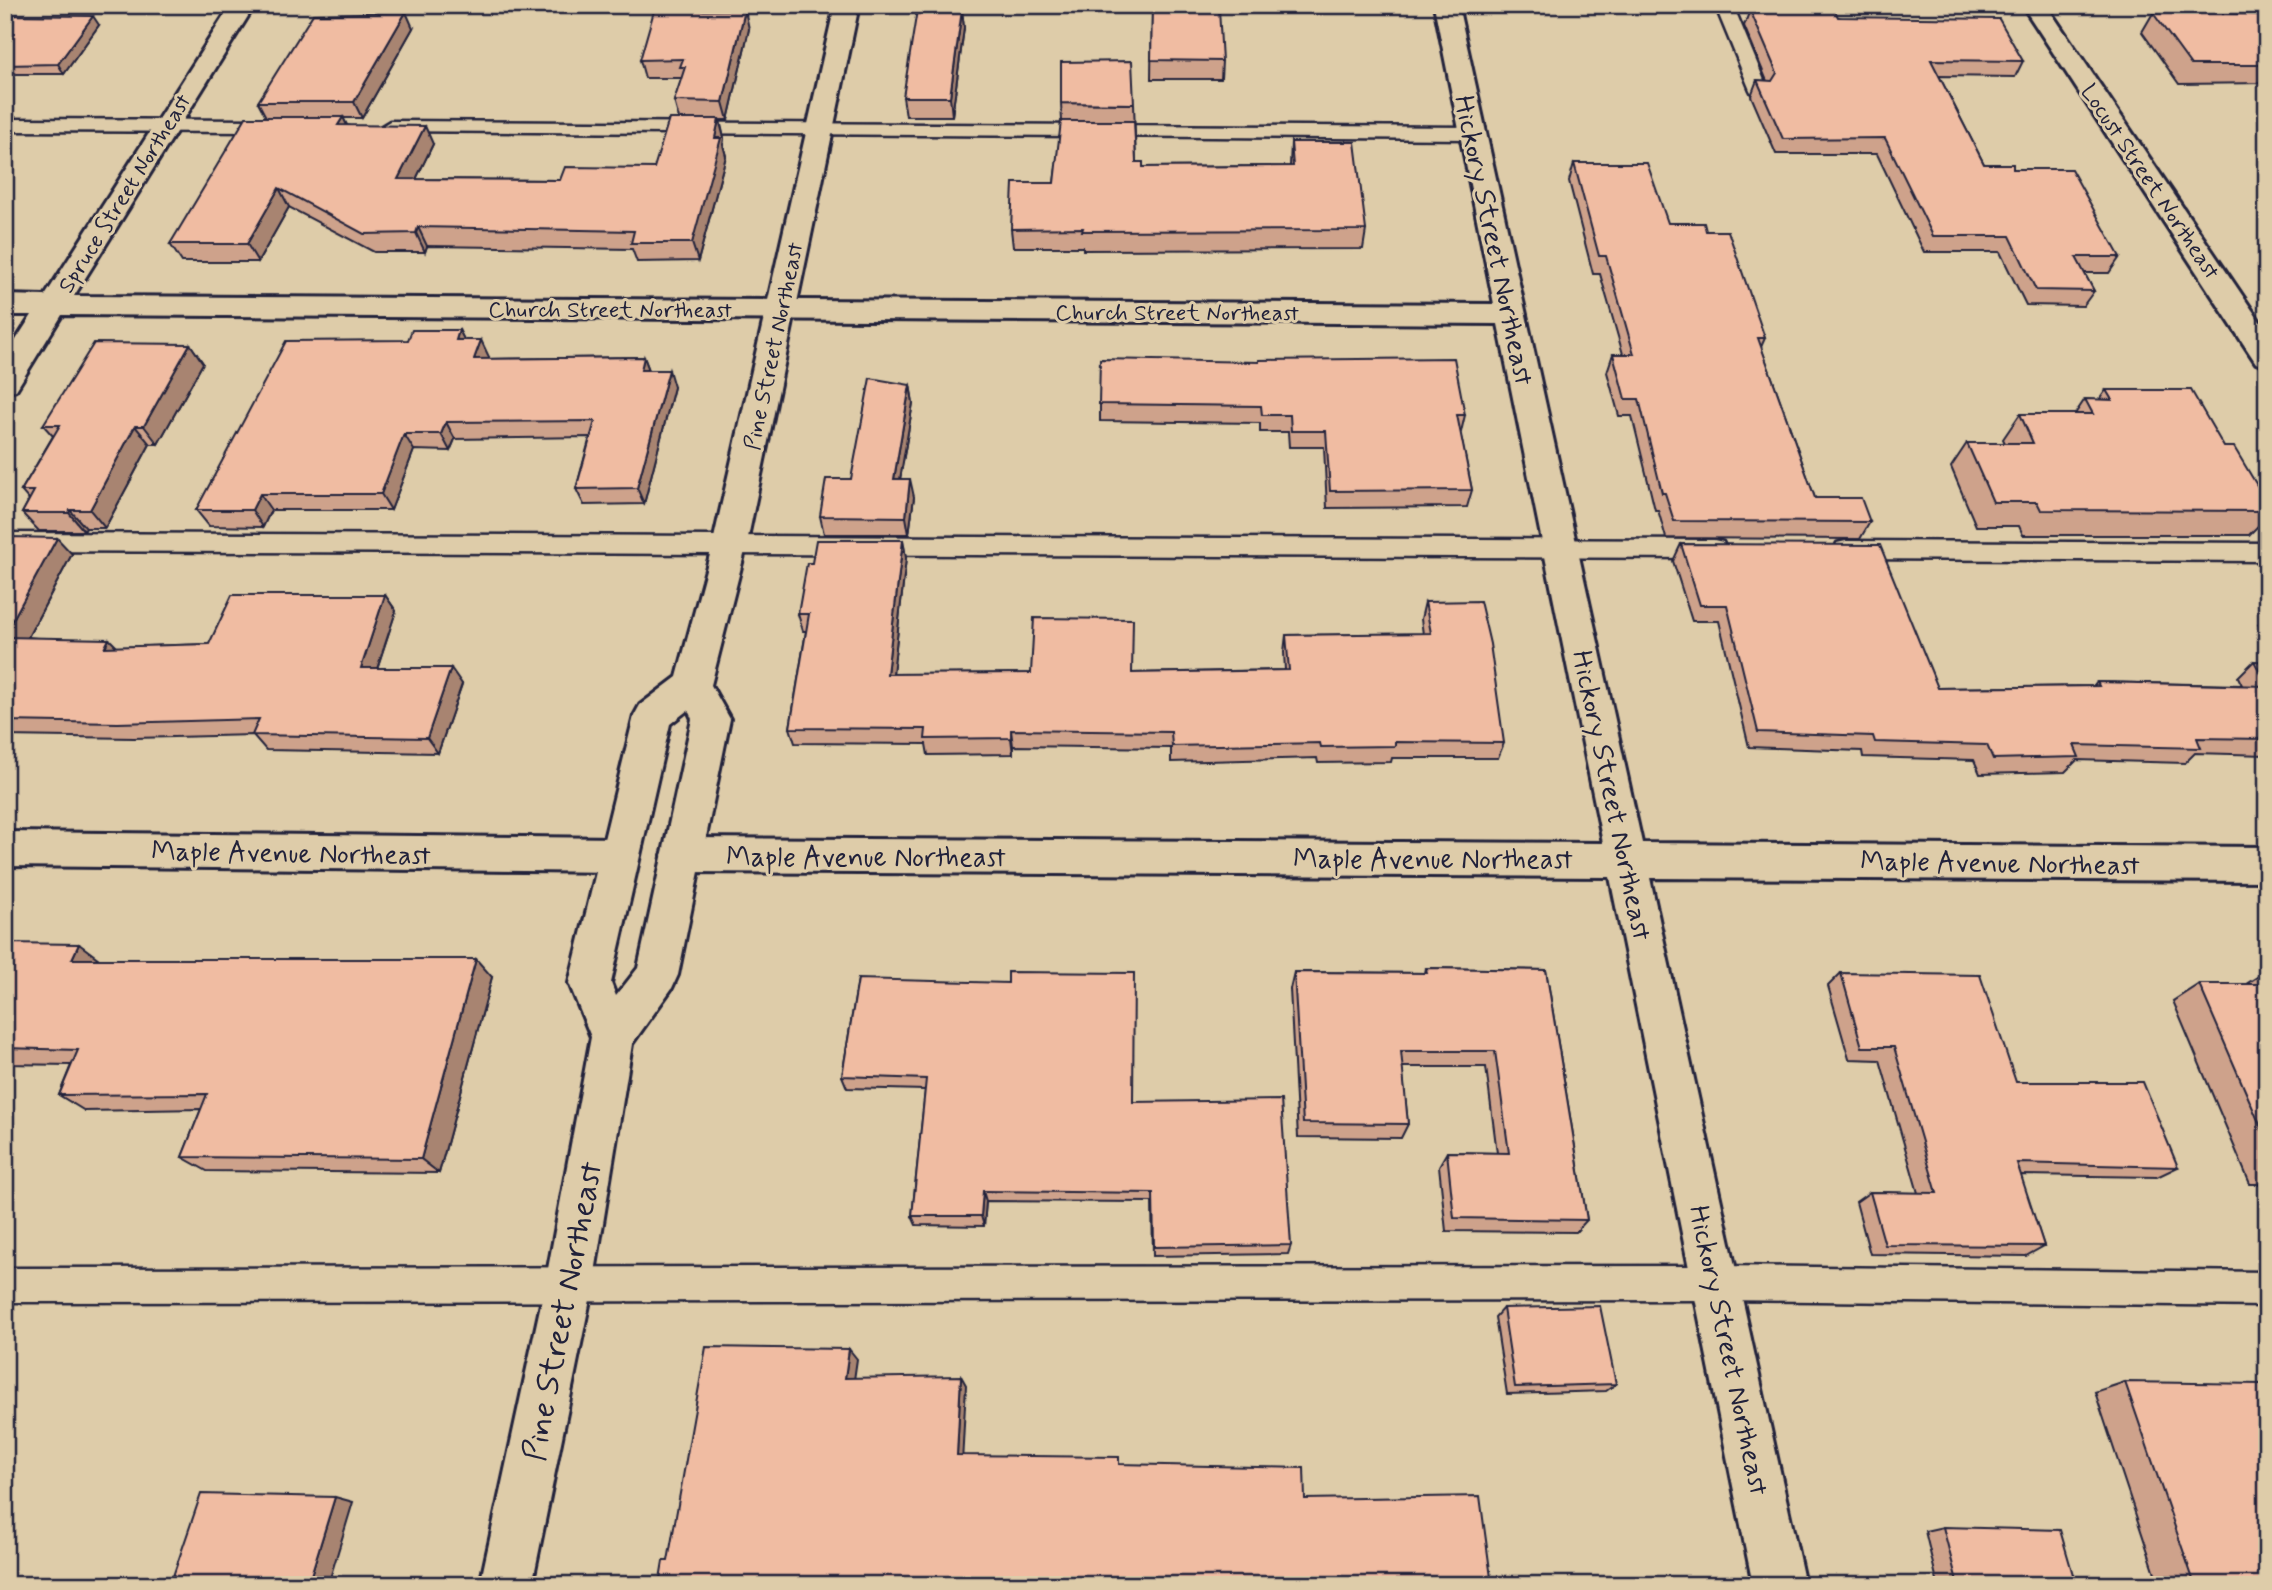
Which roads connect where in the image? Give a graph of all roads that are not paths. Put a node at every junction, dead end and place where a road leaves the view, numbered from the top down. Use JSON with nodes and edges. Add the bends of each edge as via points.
{"nodes":[{"id":1,"x":243,"y":5,"type":"edge"},
{"id":2,"x":846,"y":5,"type":"edge"},
{"id":3,"x":1446,"y":5,"type":"edge"},
{"id":4,"x":1724,"y":5,"type":"edge"},
{"id":5,"x":2034,"y":5,"type":"edge"},
{"id":6,"x":1759,"y":90,"type":"edge"},
{"id":7,"x":5,"y":125,"type":"edge"},
{"id":8,"x":166,"y":126,"type":"junction"},
{"id":9,"x":305,"y":126,"type":"edge"},
{"id":10,"x":375,"y":127,"type":"edge"},
{"id":11,"x":820,"y":129,"type":"junction"},
{"id":12,"x":1472,"y":133,"type":"junction"},
{"id":13,"x":5,"y":305,"type":"edge"},
{"id":14,"x":53,"y":305,"type":"junction"},
{"id":15,"x":2235,"y":309,"type":"junction"},
{"id":16,"x":2267,"y":309,"type":"edge"},
{"id":17,"x":780,"y":311,"type":"junction"},
{"id":18,"x":1509,"y":314,"type":"junction"},
{"id":19,"x":2267,"y":356,"type":"edge"},
{"id":20,"x":5,"y":382,"type":"edge"},
{"id":21,"x":5,"y":542,"type":"edge"},
{"id":22,"x":729,"y":547,"type":"junction"},
{"id":23,"x":1560,"y":549,"type":"junction"},
{"id":24,"x":1740,"y":550,"type":"edge"},
{"id":25,"x":1823,"y":550,"type":"edge"},
{"id":26,"x":2267,"y":552,"type":"edge"},
{"id":27,"x":693,"y":685,"type":"junction"},
{"id":28,"x":5,"y":849,"type":"edge"},
{"id":29,"x":619,"y":855,"type":"junction"},
{"id":30,"x":682,"y":855,"type":"junction"},
{"id":31,"x":1627,"y":859,"type":"junction"},
{"id":32,"x":2267,"y":864,"type":"edge"},
{"id":33,"x":612,"y":1037,"type":"junction"},
{"id":34,"x":1716,"y":1283,"type":"junction"},
{"id":35,"x":5,"y":1285,"type":"edge"},
{"id":36,"x":569,"y":1285,"type":"junction"},
{"id":37,"x":2267,"y":1289,"type":"edge"},
{"id":38,"x":506,"y":1585,"type":"edge"},
{"id":39,"x":1779,"y":1585,"type":"edge"}],
"edges":[{"from":1,"to":8,"type":"street","name":"Spruce Street Northeast"},
{"from":2,"to":11,"type":"street","name":"Pine Street Northeast"},
{"from":3,"to":12,"type":"street","name":"Hickory Street Northeast"},
{"from":4,"to":6,"type":"lane"},
{"from":5,"to":15,"type":"street","name":"Locust Street Northeast"},
{"from":7,"to":8,"type":"lane"},
{"from":8,"to":9,"type":"lane"},
{"from":8,"to":14,"type":"street","name":"Spruce Street Northeast"},
{"from":10,"to":11,"type":"lane"},
{"from":11,"to":12,"type":"lane"},
{"from":11,"to":17,"type":"street","name":"Pine Street Northeast"},
{"from":12,"to":18,"type":"street","name":"Hickory Street Northeast"},
{"from":13,"to":14,"type":"street","name":"Church Street Northeast"},
{"from":14,"to":17,"type":"street","name":"Church Street Northeast"},
{"from":14,"to":20,"type":"street","name":"Spruce Street Northeast"},
{"from":15,"to":16,"type":"street"},
{"from":15,"to":19,"type":"street","name":"Locust Street Northeast"},
{"from":17,"to":18,"type":"street","name":"Church Street Northeast"},
{"from":17,"to":22,"type":"street","name":"Pine Street Northeast"},
{"from":18,"to":23,"type":"street","name":"Hickory Street Northeast"},
{"from":21,"to":22,"type":"lane"},
{"from":22,"to":23,"type":"lane"},
{"from":22,"to":27,"type":"street","name":"Pine Street Northeast"},
{"from":23,"to":24,"type":"lane"},
{"from":23,"to":31,"type":"street","name":"Hickory Street Northeast"},
{"from":25,"to":26,"type":"lane"},
{"from":27,"to":29,"type":"street","via":[[653,716]]},
{"from":27,"to":30,"type":"street","name":"Pine Street Northeast","via":[[711,719]]},
{"from":28,"to":29,"type":"street","name":"Maple Avenue Northeast"},
{"from":29,"to":33,"type":"street","via":[[590,983]]},
{"from":30,"to":31,"type":"street","name":"Maple Avenue Northeast"},
{"from":30,"to":33,"type":"street","name":"Pine Street Northeast","via":[[657,975]]},
{"from":31,"to":32,"type":"street","name":"Maple Avenue Northeast"},
{"from":31,"to":34,"type":"street","name":"Hickory Street Northeast"},
{"from":33,"to":36,"type":"street","name":"Pine Street Northeast"},
{"from":34,"to":36,"type":"lane"},
{"from":34,"to":37,"type":"lane"},
{"from":34,"to":39,"type":"street","name":"Hickory Street Northeast"},
{"from":35,"to":36,"type":"lane"},
{"from":36,"to":38,"type":"street","name":"Pine Street Northeast"}]}
